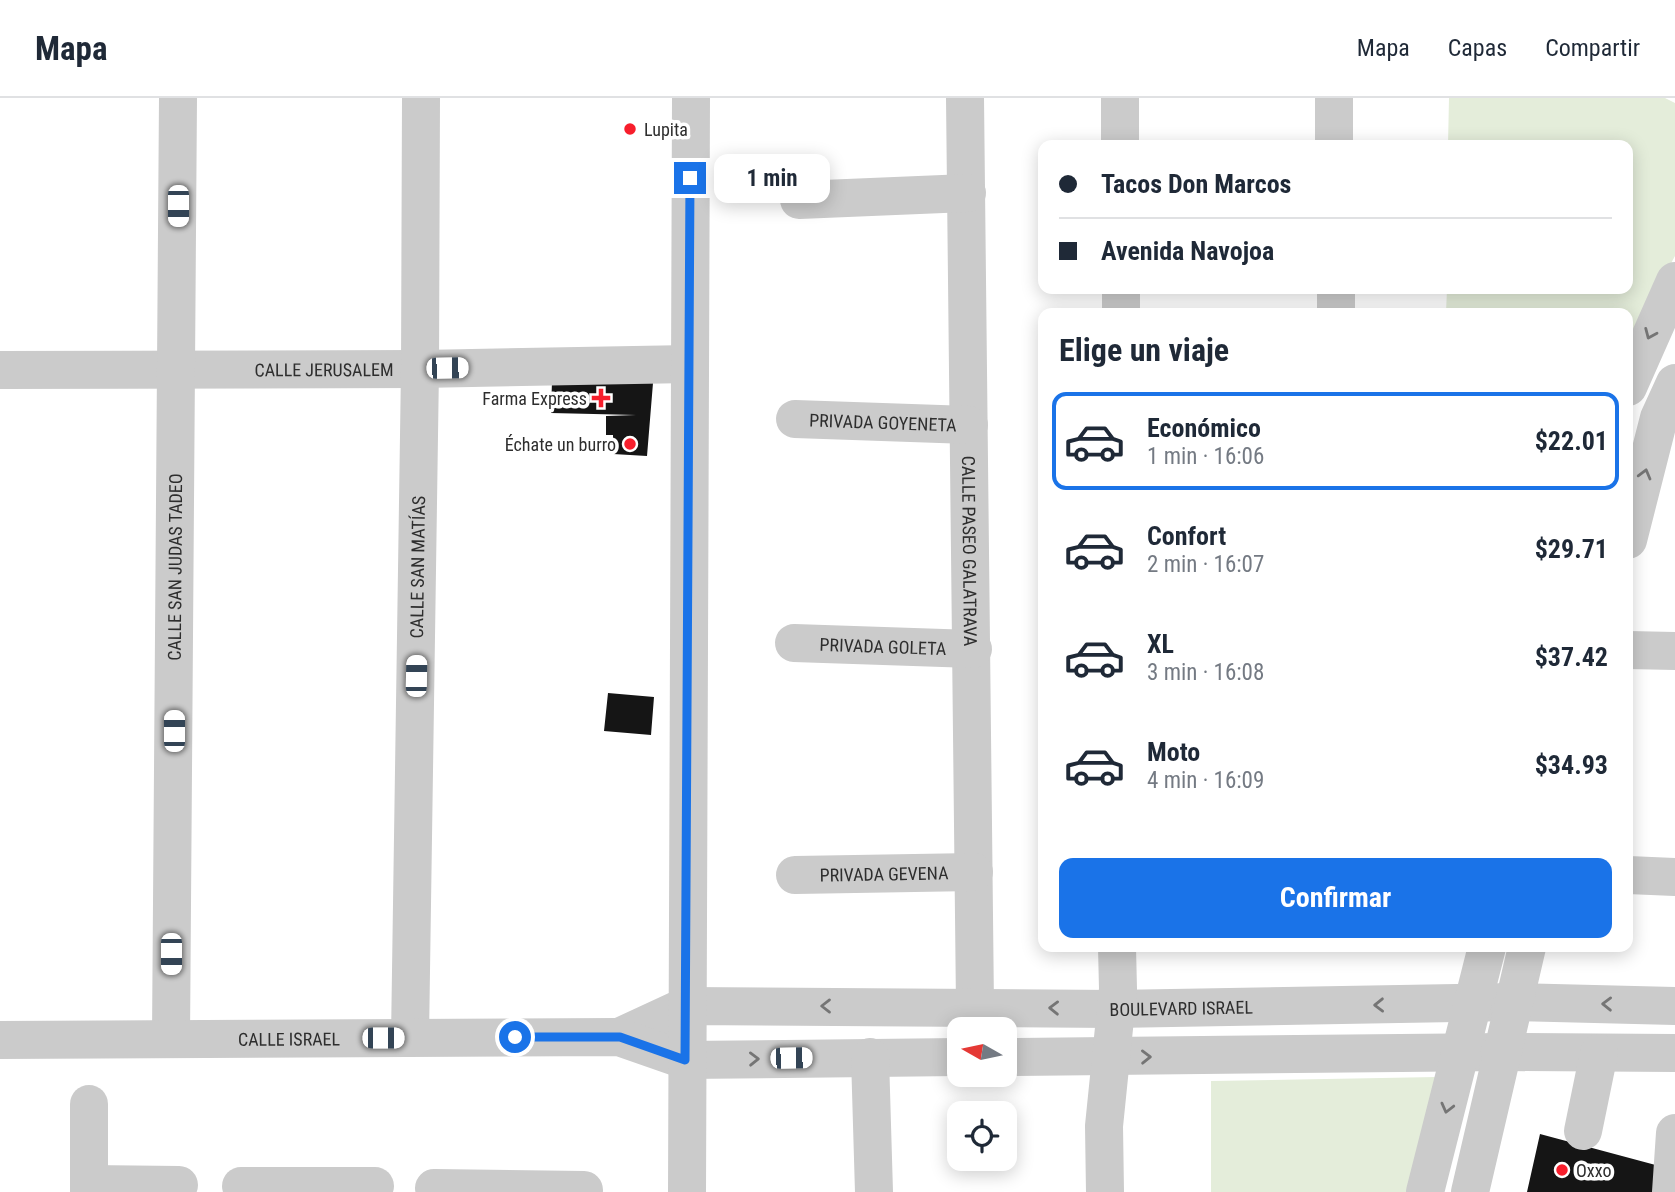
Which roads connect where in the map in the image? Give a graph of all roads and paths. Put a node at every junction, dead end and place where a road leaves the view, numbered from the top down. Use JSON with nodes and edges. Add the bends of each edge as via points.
{"nodes":[{"id":1,"x":178,"y":98,"type":"edge"},
{"id":2,"x":421,"y":98,"type":"edge"},
{"id":3,"x":691,"y":98,"type":"edge"},
{"id":4,"x":965,"y":98,"type":"edge"},
{"id":5,"x":1120,"y":98,"type":"edge"},
{"id":6,"x":1334,"y":98,"type":"edge"},
{"id":7,"x":1120,"y":140,"type":"edge"},
{"id":8,"x":1334,"y":140,"type":"edge"},
{"id":9,"x":967,"y":193,"type":"junction"},
{"id":10,"x":799,"y":200,"type":"dead end"},
{"id":11,"x":1675,"y":281,"type":"edge"},
{"id":12,"x":690,"y":364,"type":"junction"},
{"id":13,"x":177,"y":369,"type":"junction"},
{"id":14,"x":421,"y":369,"type":"junction"},
{"id":15,"x":0,"y":370,"type":"edge"},
{"id":16,"x":1633,"y":376,"type":"edge"},
{"id":17,"x":1675,"y":383,"type":"edge"},
{"id":18,"x":1654,"y":418,"type":"edge"},
{"id":19,"x":795,"y":419,"type":"dead end"},
{"id":20,"x":969,"y":425,"type":"junction"},
{"id":21,"x":1633,"y":517,"type":"edge"},
{"id":22,"x":794,"y":643,"type":"dead end"},
{"id":23,"x":973,"y":649,"type":"junction"},
{"id":24,"x":1633,"y":650,"type":"edge"},
{"id":25,"x":1675,"y":650,"type":"edge"},
{"id":26,"x":974,"y":872,"type":"junction"},
{"id":27,"x":1633,"y":875,"type":"edge"},
{"id":28,"x":794,"y":876,"type":"dead end"},
{"id":29,"x":1675,"y":877,"type":"edge"},
{"id":30,"x":1117,"y":952,"type":"edge"},
{"id":31,"x":1485,"y":952,"type":"edge"},
{"id":32,"x":1526,"y":952,"type":"edge"},
{"id":33,"x":1514,"y":1002,"type":"junction"},
{"id":34,"x":1474,"y":1003,"type":"junction"},
{"id":35,"x":686,"y":1006,"type":"junction"},
{"id":36,"x":975,"y":1006,"type":"junction"},
{"id":37,"x":1675,"y":1006,"type":"edge"},
{"id":38,"x":1114,"y":1009,"type":"junction"},
{"id":39,"x":620,"y":1037,"type":"junction"},
{"id":40,"x":171,"y":1038,"type":"junction"},
{"id":41,"x":410,"y":1038,"type":"junction"},
{"id":42,"x":0,"y":1040,"type":"edge"},
{"id":43,"x":1504,"y":1052,"type":"junction"},
{"id":44,"x":1599,"y":1053,"type":"junction"},
{"id":45,"x":1675,"y":1053,"type":"edge"},
{"id":46,"x":1461,"y":1054,"type":"junction"},
{"id":47,"x":870,"y":1057,"type":"junction"},
{"id":48,"x":947,"y":1057,"type":"edge"},
{"id":49,"x":1017,"y":1057,"type":"edge"},
{"id":50,"x":1109,"y":1057,"type":"junction"},
{"id":51,"x":685,"y":1060,"type":"junction"},
{"id":52,"x":89,"y":1104,"type":"dead end"},
{"id":53,"x":1583,"y":1131,"type":"dead end"},
{"id":54,"x":1675,"y":1132,"type":"edge"},
{"id":55,"x":179,"y":1185,"type":"dead end"},
{"id":56,"x":242,"y":1186,"type":"dead end"},
{"id":57,"x":375,"y":1186,"type":"dead end"},
{"id":58,"x":89,"y":1188,"type":"edge"},
{"id":59,"x":433,"y":1188,"type":"dead end"},
{"id":60,"x":294,"y":1189,"type":"edge"},
{"id":61,"x":584,"y":1190,"type":"dead end"},
{"id":62,"x":495,"y":1191,"type":"edge"},
{"id":63,"x":687,"y":1192,"type":"edge"},
{"id":64,"x":874,"y":1192,"type":"edge"},
{"id":65,"x":1105,"y":1192,"type":"edge"},
{"id":66,"x":1425,"y":1192,"type":"edge"},
{"id":67,"x":1470,"y":1192,"type":"edge"},
{"id":68,"x":1671,"y":1192,"type":"edge"}],
"edges":[{"from":1,"to":13,"type":"street","name":"CALLE SAN JUDAS TADEO"},
{"from":2,"to":14,"type":"street","name":"CALLE SAN MATÍAS"},
{"from":3,"to":12,"type":"street"},
{"from":4,"to":9,"type":"street","name":"CALLE PASEO GALATRAVA"},
{"from":5,"to":7,"type":"street"},
{"from":6,"to":8,"type":"street"},
{"from":9,"to":10,"type":"street"},
{"from":9,"to":20,"type":"street","name":"CALLE PASEO GALATRAVA"},
{"from":11,"to":16,"type":"street","one_way":true},
{"from":12,"to":14,"type":"street","name":"CALLE JERUSALEM"},
{"from":12,"to":35,"type":"street"},
{"from":13,"to":14,"type":"street","name":"CALLE JERUSALEM"},
{"from":13,"to":15,"type":"street","name":"CALLE JERUSALEM"},
{"from":13,"to":40,"type":"street","name":"CALLE SAN JUDAS TADEO"},
{"from":14,"to":41,"type":"street","name":"CALLE SAN MATÍAS"},
{"from":17,"to":18,"type":"street"},
{"from":21,"to":18,"type":"street","one_way":true},
{"from":19,"to":20,"type":"street","name":"PRIVADA GOYENETA"},
{"from":20,"to":23,"type":"street","name":"CALLE PASEO GALATRAVA"},
{"from":22,"to":23,"type":"street","name":"PRIVADA GOLETA"},
{"from":23,"to":26,"type":"street","name":"CALLE PASEO GALATRAVA"},
{"from":24,"to":25,"type":"street"},
{"from":26,"to":28,"type":"street","name":"PRIVADA GEVENA"},
{"from":26,"to":36,"type":"street","name":"CALLE PASEO GALATRAVA"},
{"from":27,"to":29,"type":"street"},
{"from":30,"to":38,"type":"street"},
{"from":31,"to":34,"type":"street"},
{"from":32,"to":33,"type":"street"},
{"from":33,"to":34,"type":"street","name":"BOULEVARD ISRAEL"},
{"from":37,"to":33,"type":"street","name":"BOULEVARD ISRAEL","one_way":true},
{"from":33,"to":43,"type":"street"},
{"from":34,"to":38,"type":"street","name":"BOULEVARD ISRAEL","one_way":true},
{"from":34,"to":46,"type":"street"},
{"from":36,"to":35,"type":"street","name":"BOULEVARD ISRAEL","one_way":true},
{"from":35,"to":39,"type":"street","name":"CALLE ISRAEL"},
{"from":35,"to":51,"type":"street"},
{"from":38,"to":36,"type":"street","name":"BOULEVARD ISRAEL","one_way":true},
{"from":38,"to":50,"type":"street"},
{"from":39,"to":41,"type":"street","name":"CALLE ISRAEL"},
{"from":39,"to":51,"type":"street","name":"CALLE ISRAEL"},
{"from":40,"to":41,"type":"street","name":"CALLE ISRAEL"},
{"from":40,"to":42,"type":"street","name":"CALLE ISRAEL"},
{"from":43,"to":44,"type":"street"},
{"from":43,"to":46,"type":"street"},
{"from":43,"to":67,"type":"street"},
{"from":44,"to":45,"type":"street"},
{"from":44,"to":53,"type":"street"},
{"from":50,"to":46,"type":"street","one_way":true},
{"from":46,"to":66,"type":"street","one_way":true},
{"from":47,"to":48,"type":"street"},
{"from":51,"to":47,"type":"street","one_way":true},
{"from":47,"to":64,"type":"street"},
{"from":49,"to":50,"type":"street"},
{"from":50,"to":65,"type":"street"},
{"from":51,"to":63,"type":"street"},
{"from":52,"to":58,"type":"street"},
{"from":54,"to":68,"type":"street"},
{"from":55,"to":58,"type":"street"},
{"from":56,"to":60,"type":"street"},
{"from":57,"to":60,"type":"street"},
{"from":59,"to":62,"type":"street"},
{"from":61,"to":62,"type":"street"}]}
